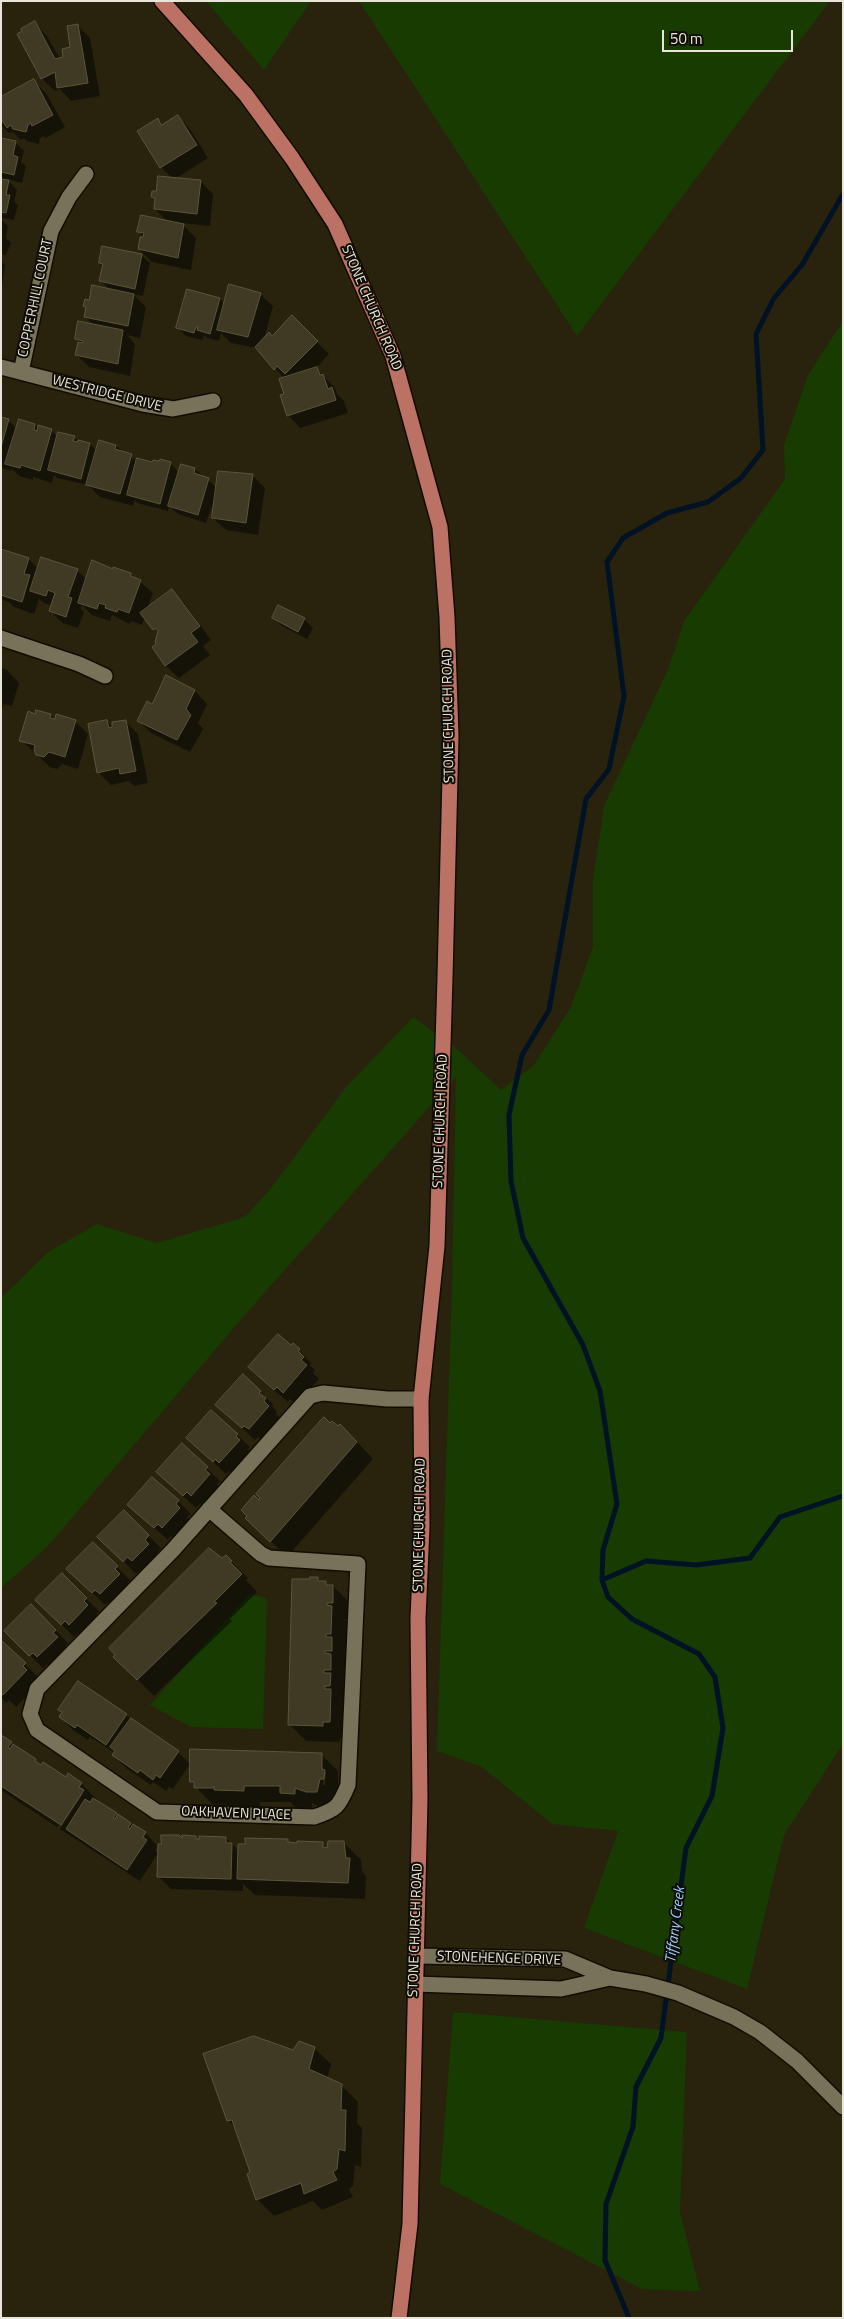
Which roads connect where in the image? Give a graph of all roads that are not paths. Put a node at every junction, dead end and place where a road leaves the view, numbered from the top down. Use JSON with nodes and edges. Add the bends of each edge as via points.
{"nodes":[{"id":1,"x":162,"y":1,"type":"edge"},
{"id":2,"x":86,"y":174,"type":"dead end"},
{"id":3,"x":1,"y":367,"type":"edge"},
{"id":4,"x":21,"y":372,"type":"junction"},
{"id":5,"x":213,"y":401,"type":"dead end"},
{"id":6,"x":1,"y":638,"type":"edge"},
{"id":7,"x":104,"y":676,"type":"dead end"},
{"id":8,"x":421,"y":1399,"type":"junction"},
{"id":9,"x":209,"y":1509,"type":"junction"},
{"id":10,"x":416,"y":1956,"type":"junction"},
{"id":11,"x":610,"y":1978,"type":"junction"},
{"id":12,"x":415,"y":1984,"type":"junction"},
{"id":13,"x":843,"y":2107,"type":"edge"},
{"id":14,"x":399,"y":2318,"type":"edge"}],
"edges":[{"from":1,"to":8,"type":"main road","name":"STONE CHURCH ROAD","via":[[246,95],[335,224],[394,356],[440,527],[447,617],[450,755],[437,1246]]},
{"from":2,"to":4,"type":"street","name":"COPPERHILL COURT","via":[[50,231]]},
{"from":3,"to":4,"type":"street","name":"WESTRIDGE DRIVE"},
{"from":4,"to":5,"type":"street","name":"WESTRIDGE DRIVE","via":[[173,409]]},
{"from":6,"to":7,"type":"street","via":[[79,664]]},
{"from":8,"to":9,"type":"street","name":"OAKHAVEN PLACE","via":[[323,1393],[310,1396]]},
{"from":8,"to":10,"type":"main road","name":"STONE CHURCH ROAD","via":[[420,1798]]},
{"from":9,"to":9,"type":"street","name":"OAKHAVEN PLACE","via":[[37,1689],[30,1714],[37,1730],[157,1812],[314,1817],[331,1811],[340,1803],[348,1785],[358,1564],[269,1558]]},
{"from":10,"to":11,"type":"street","name":"STONEHENGE DRIVE","via":[[565,1959]]},
{"from":10,"to":12,"type":"main road","name":"STONE CHURCH ROAD"},
{"from":11,"to":12,"type":"street","name":"STONEHENGE DRIVE","via":[[561,1989]]},
{"from":11,"to":13,"type":"street","name":"STONEHENGE DRIVE","via":[[678,1993],[734,2017],[780,2046]]},
{"from":12,"to":14,"type":"main road","name":"STONE CHURCH ROAD","via":[[410,2224]]}]}
